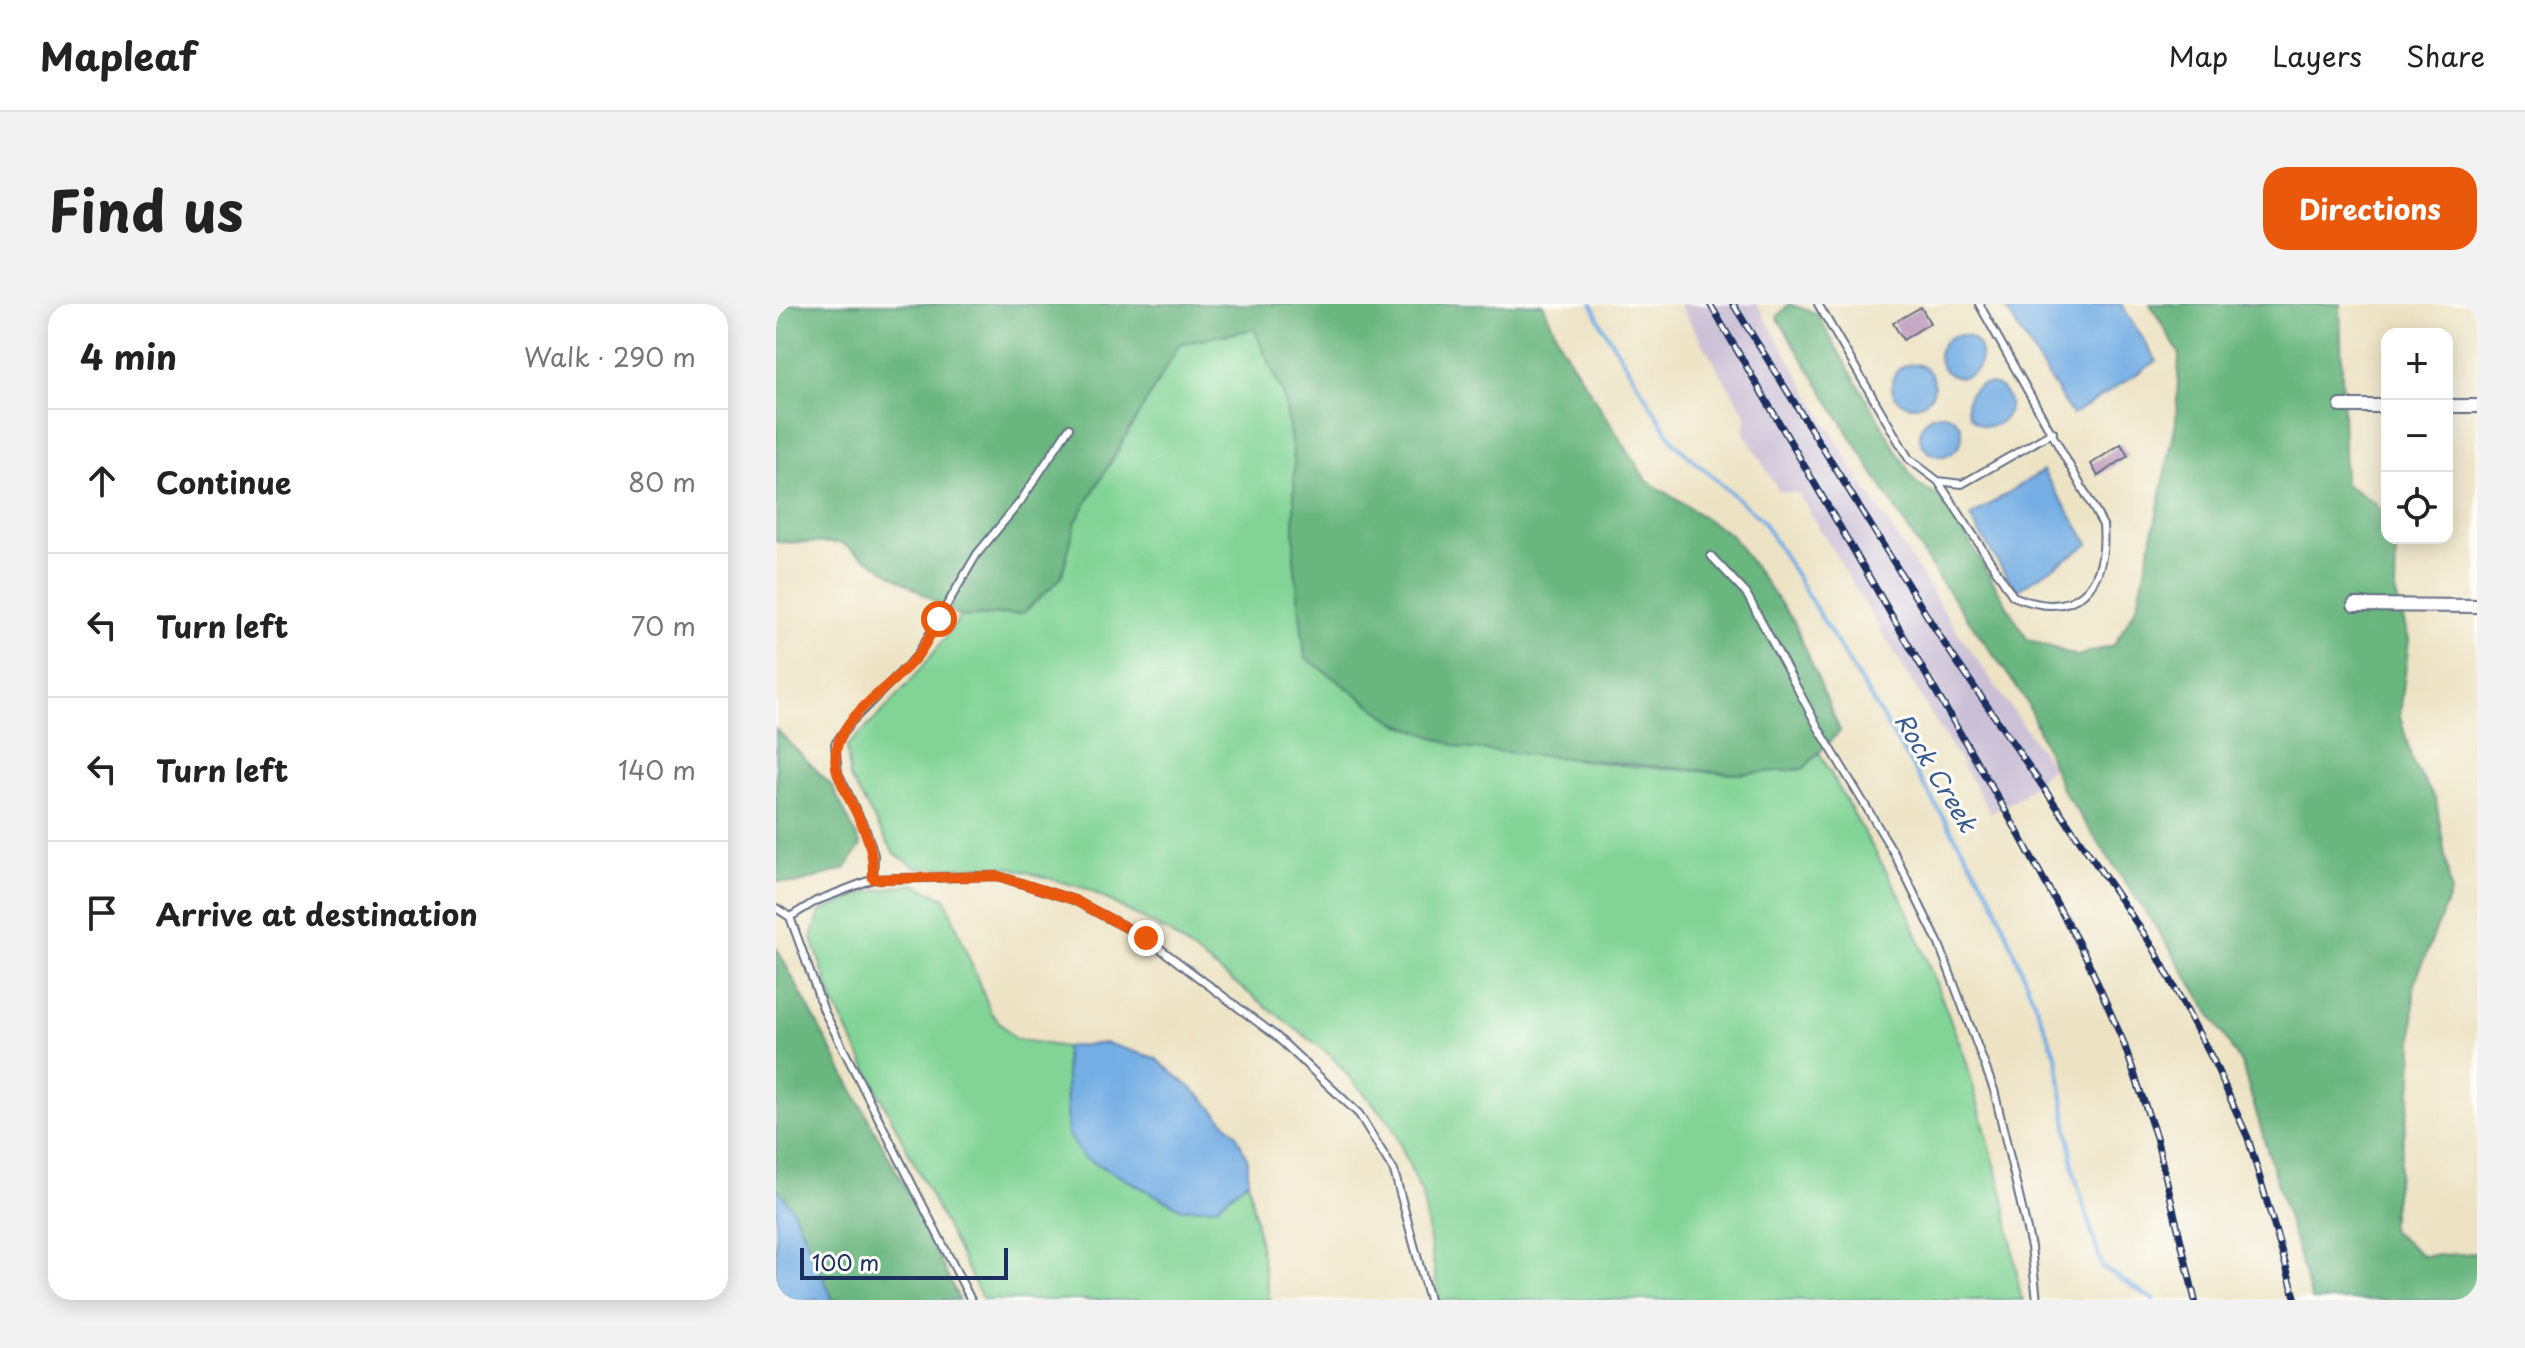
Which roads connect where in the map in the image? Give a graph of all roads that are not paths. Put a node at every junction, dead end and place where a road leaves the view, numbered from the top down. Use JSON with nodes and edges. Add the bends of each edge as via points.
{"nodes":[{"id":1,"x":1818,"y":304,"type":"edge"},
{"id":2,"x":1979,"y":304,"type":"edge"},
{"id":3,"x":2341,"y":406,"type":"dead end"},
{"id":4,"x":2381,"y":406,"type":"edge"},
{"id":5,"x":2453,"y":406,"type":"edge"},
{"id":6,"x":2477,"y":406,"type":"edge"},
{"id":7,"x":1069,"y":428,"type":"dead end"},
{"id":8,"x":2053,"y":432,"type":"junction"},
{"id":9,"x":1938,"y":481,"type":"junction"},
{"id":10,"x":1711,"y":556,"type":"dead end"},
{"id":11,"x":2354,"y":605,"type":"dead end"},
{"id":12,"x":2477,"y":606,"type":"edge"},
{"id":13,"x":873,"y":879,"type":"junction"},
{"id":14,"x":776,"y":908,"type":"edge"},
{"id":15,"x":790,"y":917,"type":"junction"},
{"id":16,"x":971,"y":1300,"type":"edge"},
{"id":17,"x":1429,"y":1300,"type":"edge"},
{"id":18,"x":2037,"y":1300,"type":"edge"}],
"edges":[{"from":1,"to":9,"type":"lane","via":[[1909,459]]},
{"from":2,"to":8,"type":"lane"},
{"from":3,"to":4,"type":"street"},
{"from":5,"to":6,"type":"street"},
{"from":7,"to":13,"type":"lane","via":[[1020,502],[977,554],[916,657],[835,744],[838,773],[874,855]]},
{"from":8,"to":9,"type":"lane","via":[[1962,484]]},
{"from":8,"to":9,"type":"lane","via":[[2103,525],[2105,547],[2098,574],[2083,595],[2057,608],[2013,596]]},
{"from":10,"to":18,"type":"lane","via":[[1746,593],[1894,853],[1939,944],[1994,1090],[2031,1247]]},
{"from":11,"to":12,"type":"street"},
{"from":13,"to":15,"type":"lane"},
{"from":13,"to":17,"type":"lane","via":[[998,876],[1074,900],[1146,938],[1265,1027],[1359,1114],[1394,1171]]},
{"from":14,"to":15,"type":"lane"},
{"from":15,"to":16,"type":"lane","via":[[824,1011]]}]}
